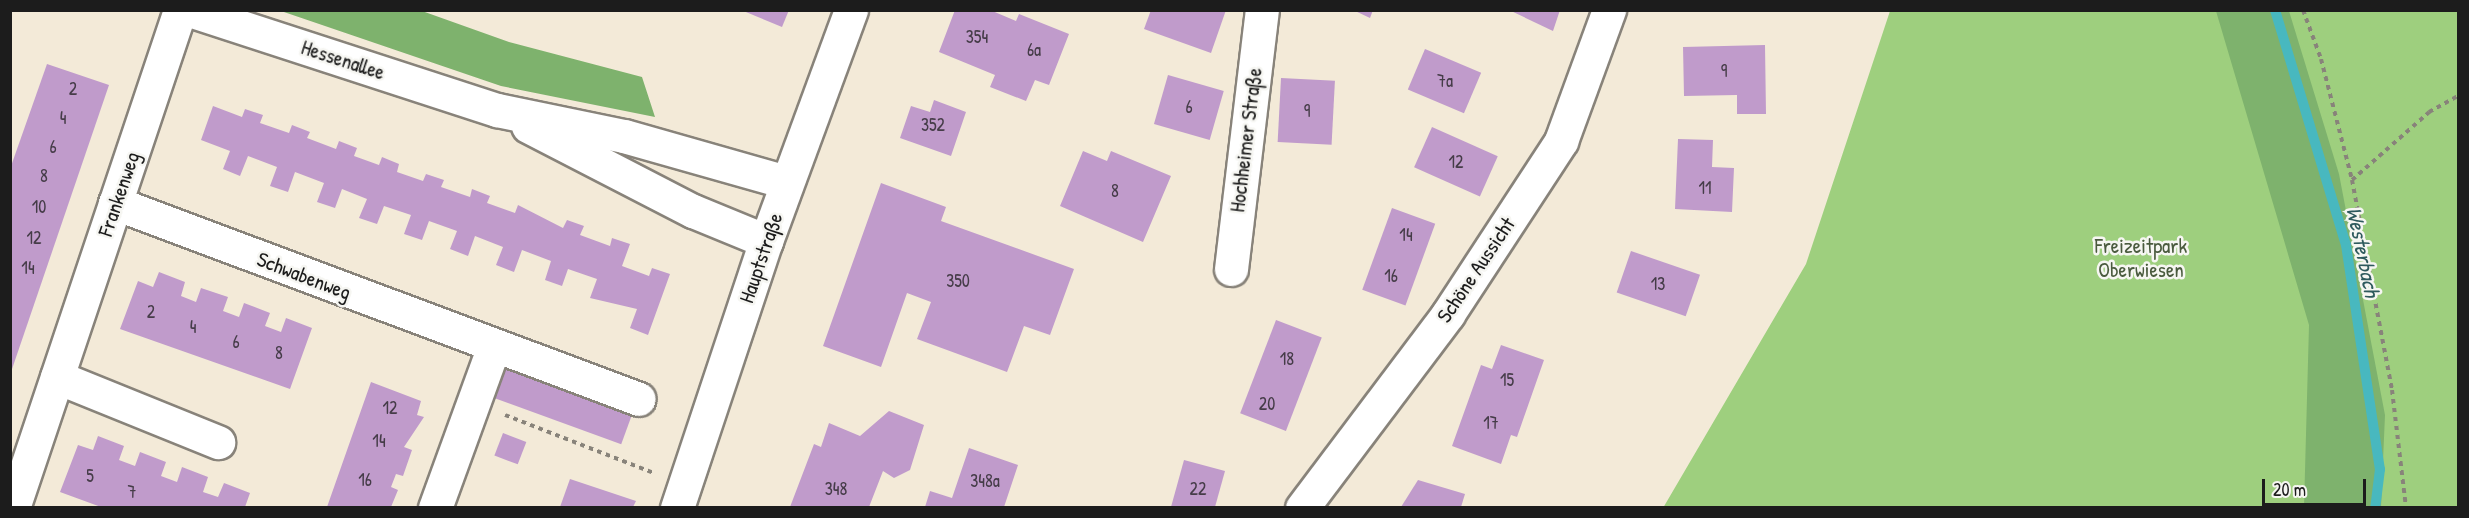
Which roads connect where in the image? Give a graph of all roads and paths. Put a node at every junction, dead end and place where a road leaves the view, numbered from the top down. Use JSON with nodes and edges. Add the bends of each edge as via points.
{"nodes":[{"id":1,"x":180,"y":10,"type":"edge"},
{"id":2,"x":189,"y":10,"type":"edge"},
{"id":3,"x":851,"y":10,"type":"edge"},
{"id":4,"x":1262,"y":10,"type":"edge"},
{"id":5,"x":1609,"y":10,"type":"edge"},
{"id":6,"x":2303,"y":10,"type":"edge"},
{"id":7,"x":2458,"y":96,"type":"edge"},
{"id":8,"x":497,"y":110,"type":"junction"},
{"id":9,"x":2352,"y":180,"type":"junction"},
{"id":10,"x":787,"y":182,"type":"junction"},
{"id":11,"x":116,"y":203,"type":"junction"},
{"id":12,"x":766,"y":242,"type":"junction"},
{"id":13,"x":1231,"y":268,"type":"dead end"},
{"id":14,"x":493,"y":349,"type":"junction"},
{"id":15,"x":57,"y":377,"type":"junction"},
{"id":16,"x":639,"y":399,"type":"dead end"},
{"id":17,"x":473,"y":403,"type":"junction"},
{"id":18,"x":218,"y":442,"type":"dead end"},
{"id":19,"x":681,"y":496,"type":"edge"},
{"id":20,"x":13,"y":507,"type":"edge"},
{"id":21,"x":435,"y":507,"type":"edge"},
{"id":22,"x":1302,"y":507,"type":"edge"},
{"id":23,"x":2406,"y":507,"type":"edge"}],
"edges":[{"from":1,"to":11,"type":"street","name":"Frankenweg"},
{"from":2,"to":8,"type":"street","name":"Hessenallee"},
{"from":3,"to":10,"type":"street","name":"Hauptstraße"},
{"from":4,"to":13,"type":"street","name":"Hochheimer Straße"},
{"from":5,"to":22,"type":"street","name":"Schöne Aussicht","via":[[1561,141],[1448,314]]},
{"from":6,"to":9,"type":"path","via":[[2321,59]]},
{"from":7,"to":9,"type":"path","via":[[2430,112]]},
{"from":8,"to":10,"type":"street","name":"Hessenallee","via":[[624,136]]},
{"from":8,"to":12,"type":"street","name":"Hessenallee","via":[[693,211]]},
{"from":9,"to":23,"type":"path","via":[[2392,390]]},
{"from":10,"to":12,"type":"street","name":"Hauptstraße"},
{"from":11,"to":14,"type":"street","name":"Schwabenweg"},
{"from":11,"to":15,"type":"street","name":"Frankenweg"},
{"from":12,"to":19,"type":"street","name":"Hauptstraße"},
{"from":14,"to":16,"type":"street","name":"Schwabenweg"},
{"from":14,"to":17,"type":"street"},
{"from":15,"to":18,"type":"street"},
{"from":15,"to":20,"type":"street","name":"Frankenweg"},
{"from":17,"to":19,"type":"path"},
{"from":17,"to":21,"type":"street"}]}
